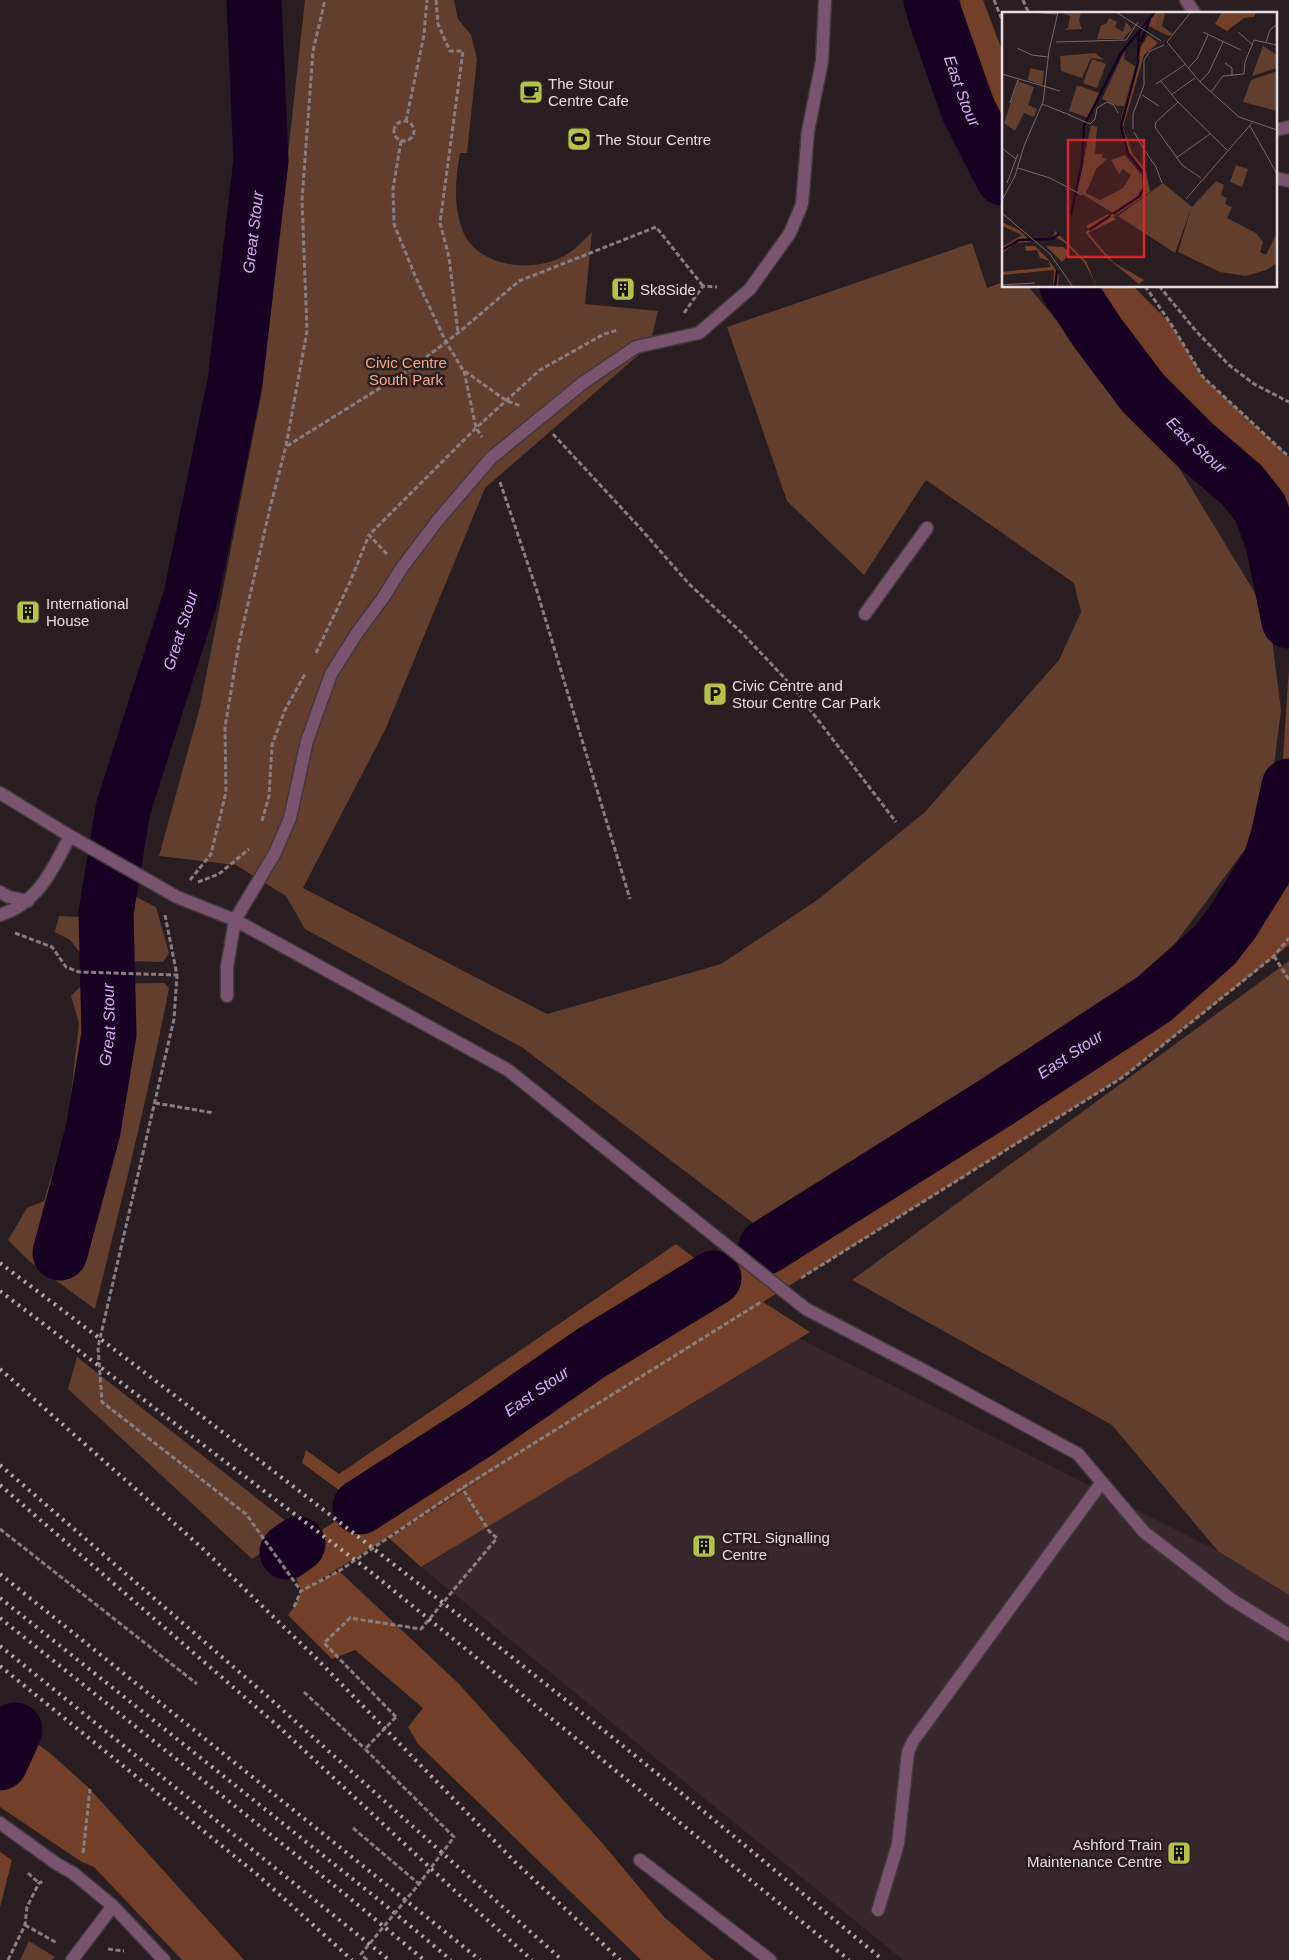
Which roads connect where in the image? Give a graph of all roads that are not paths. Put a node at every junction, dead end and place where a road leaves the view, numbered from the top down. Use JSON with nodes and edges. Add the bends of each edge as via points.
{"nodes":[{"id":1,"x":826,"y":0,"type":"edge"},
{"id":2,"x":1186,"y":0,"type":"edge"},
{"id":3,"x":1193,"y":12,"type":"edge"},
{"id":4,"x":1289,"y":127,"type":"edge"},
{"id":5,"x":1276,"y":130,"type":"edge"},
{"id":6,"x":1276,"y":178,"type":"edge"},
{"id":7,"x":1289,"y":181,"type":"edge"},
{"id":8,"x":927,"y":528,"type":"dead end"},
{"id":9,"x":866,"y":614,"type":"dead end"},
{"id":10,"x":0,"y":793,"type":"edge"},
{"id":11,"x":75,"y":839,"type":"junction"},
{"id":12,"x":0,"y":892,"type":"edge"},
{"id":13,"x":28,"y":901,"type":"junction"},
{"id":14,"x":0,"y":915,"type":"edge"},
{"id":15,"x":235,"y":920,"type":"junction"},
{"id":16,"x":227,"y":996,"type":"dead end"},
{"id":17,"x":1102,"y":1482,"type":"junction"},
{"id":18,"x":1289,"y":1636,"type":"edge"},
{"id":19,"x":0,"y":1822,"type":"edge"},
{"id":20,"x":640,"y":1860,"type":"dead end"},
{"id":21,"x":113,"y":1906,"type":"junction"},
{"id":22,"x":878,"y":1910,"type":"dead end"},
{"id":23,"x":74,"y":1957,"type":"edge"},
{"id":24,"x":164,"y":1960,"type":"edge"},
{"id":25,"x":770,"y":1960,"type":"edge"}],
"edges":[{"from":1,"to":15,"type":"street","via":[[822,61],[808,131],[802,204],[790,233],[750,289],[700,333],[636,347],[584,382],[491,458],[438,520],[330,674],[307,741],[290,818],[275,853]]},
{"from":2,"to":3,"type":"street"},
{"from":4,"to":5,"type":"street"},
{"from":6,"to":7,"type":"street"},
{"from":8,"to":9,"type":"street"},
{"from":10,"to":11,"type":"street"},
{"from":11,"to":13,"type":"street"},
{"from":11,"to":15,"type":"street","via":[[177,897]]},
{"from":12,"to":13,"type":"street"},
{"from":13,"to":14,"type":"street","via":[[12,912]]},
{"from":15,"to":16,"type":"street","via":[[227,967]]},
{"from":15,"to":17,"type":"street","bridge":true,"via":[[508,1070],[806,1310],[1078,1454]]},
{"from":17,"to":18,"type":"street","via":[[1144,1532],[1232,1599]]},
{"from":17,"to":22,"type":"street","via":[[913,1741],[908,1752],[898,1844]]},
{"from":19,"to":21,"type":"street","via":[[73,1873]]},
{"from":20,"to":25,"type":"street"},
{"from":21,"to":23,"type":"street"},
{"from":21,"to":24,"type":"street"}]}
